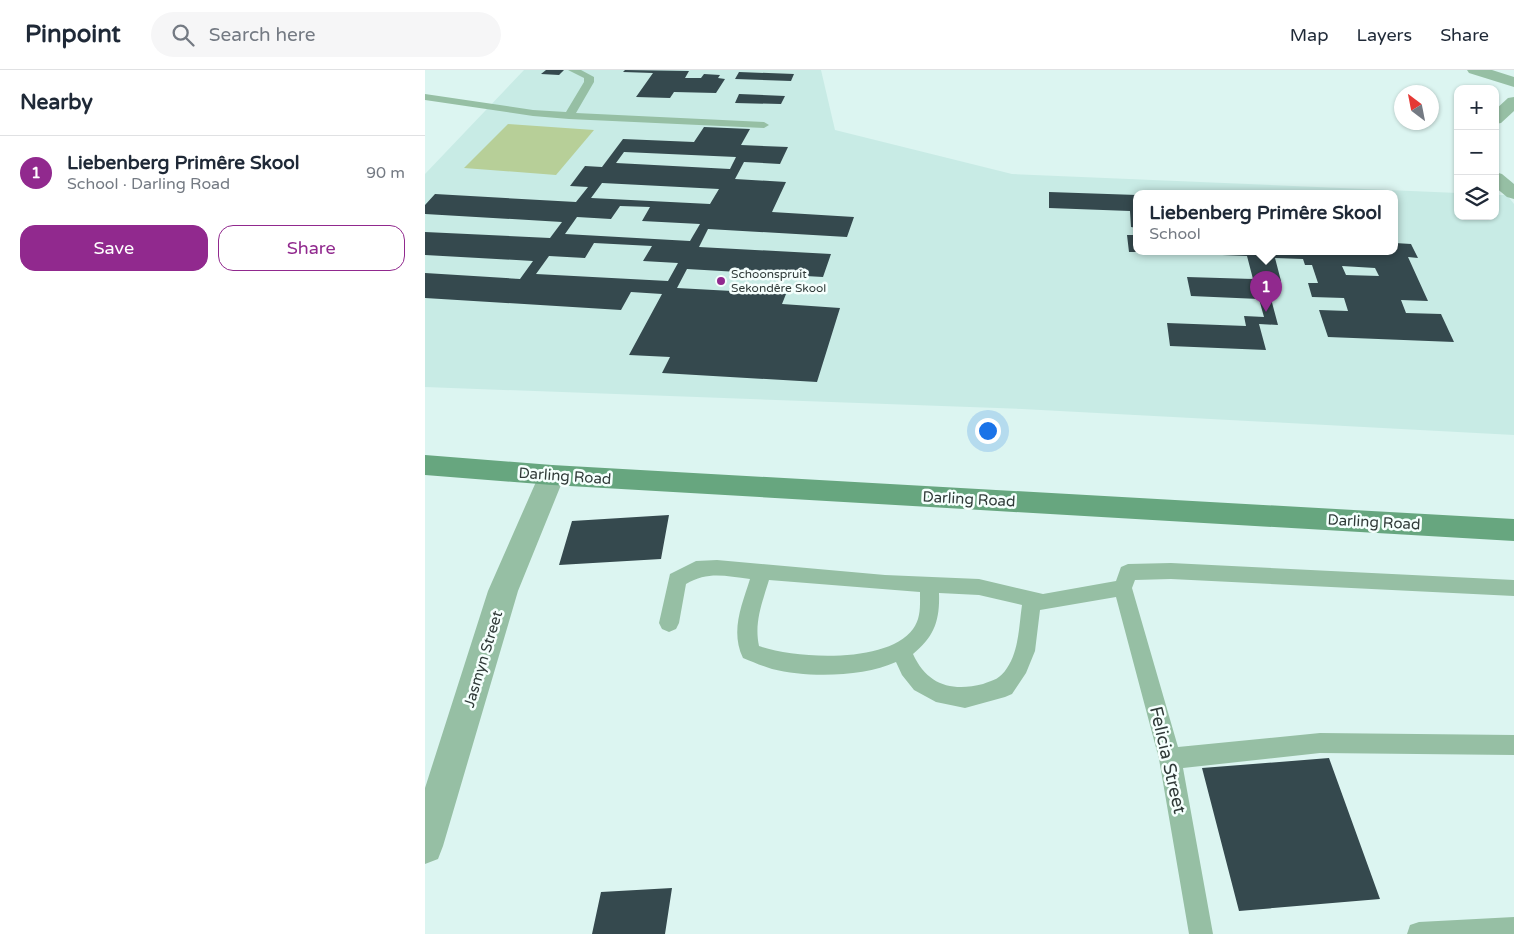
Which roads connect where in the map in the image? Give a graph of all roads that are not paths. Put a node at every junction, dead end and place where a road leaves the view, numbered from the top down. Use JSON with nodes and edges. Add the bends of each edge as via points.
{"nodes":[{"id":1,"x":573,"y":70,"type":"edge"},
{"id":2,"x":1475,"y":70,"type":"edge"},
{"id":3,"x":1514,"y":82,"type":"edge"},
{"id":4,"x":425,"y":97,"type":"edge"},
{"id":5,"x":1514,"y":102,"type":"edge"},
{"id":6,"x":1499,"y":115,"type":"edge"},
{"id":7,"x":569,"y":116,"type":"junction"},
{"id":8,"x":764,"y":125,"type":"dead end"},
{"id":9,"x":1499,"y":181,"type":"edge"},
{"id":10,"x":1514,"y":193,"type":"edge"},
{"id":11,"x":425,"y":465,"type":"edge"},
{"id":12,"x":552,"y":475,"type":"junction"},
{"id":13,"x":1514,"y":530,"type":"edge"},
{"id":14,"x":762,"y":572,"type":"junction"},
{"id":15,"x":929,"y":585,"type":"junction"},
{"id":16,"x":1123,"y":588,"type":"junction"},
{"id":17,"x":1514,"y":588,"type":"edge"},
{"id":18,"x":1032,"y":600,"type":"junction"},
{"id":19,"x":669,"y":623,"type":"dead end"},
{"id":20,"x":901,"y":652,"type":"junction"},
{"id":21,"x":1514,"y":745,"type":"edge"},
{"id":22,"x":1171,"y":759,"type":"junction"},
{"id":23,"x":425,"y":846,"type":"edge"},
{"id":24,"x":1514,"y":929,"type":"edge"},
{"id":25,"x":1201,"y":934,"type":"edge"},
{"id":26,"x":1419,"y":934,"type":"edge"}],
"edges":[{"from":1,"to":7,"type":"lane","via":[[589,78],[589,82]]},
{"from":2,"to":3,"type":"street"},
{"from":4,"to":7,"type":"lane"},
{"from":5,"to":6,"type":"street"},
{"from":7,"to":8,"type":"lane"},
{"from":9,"to":10,"type":"street"},
{"from":11,"to":12,"type":"main road","name":"Darling Road"},
{"from":12,"to":13,"type":"main road","name":"Darling Road"},
{"from":12,"to":23,"type":"street","name":"Jasmyn Street","via":[[503,591]]},
{"from":14,"to":15,"type":"lane"},
{"from":14,"to":19,"type":"lane","via":[[696,569],[677,580]]},
{"from":14,"to":20,"type":"lane","via":[[746,632],[750,652],[777,661],[825,665],[873,662]]},
{"from":15,"to":18,"type":"lane","via":[[979,587]]},
{"from":15,"to":20,"type":"lane","via":[[928,620],[917,640]]},
{"from":16,"to":17,"type":"lane","via":[[1127,572],[1171,570]]},
{"from":16,"to":18,"type":"lane","via":[[1043,602]]},
{"from":16,"to":22,"type":"lane","name":"Felicia Street"},
{"from":18,"to":20,"type":"lane","via":[[1025,652],[1016,673],[1005,686],[965,698],[937,692],[921,683]]},
{"from":21,"to":22,"type":"lane","via":[[1320,743]]},
{"from":22,"to":25,"type":"lane","name":"Felicia Street"},
{"from":24,"to":26,"type":"lane"}]}
